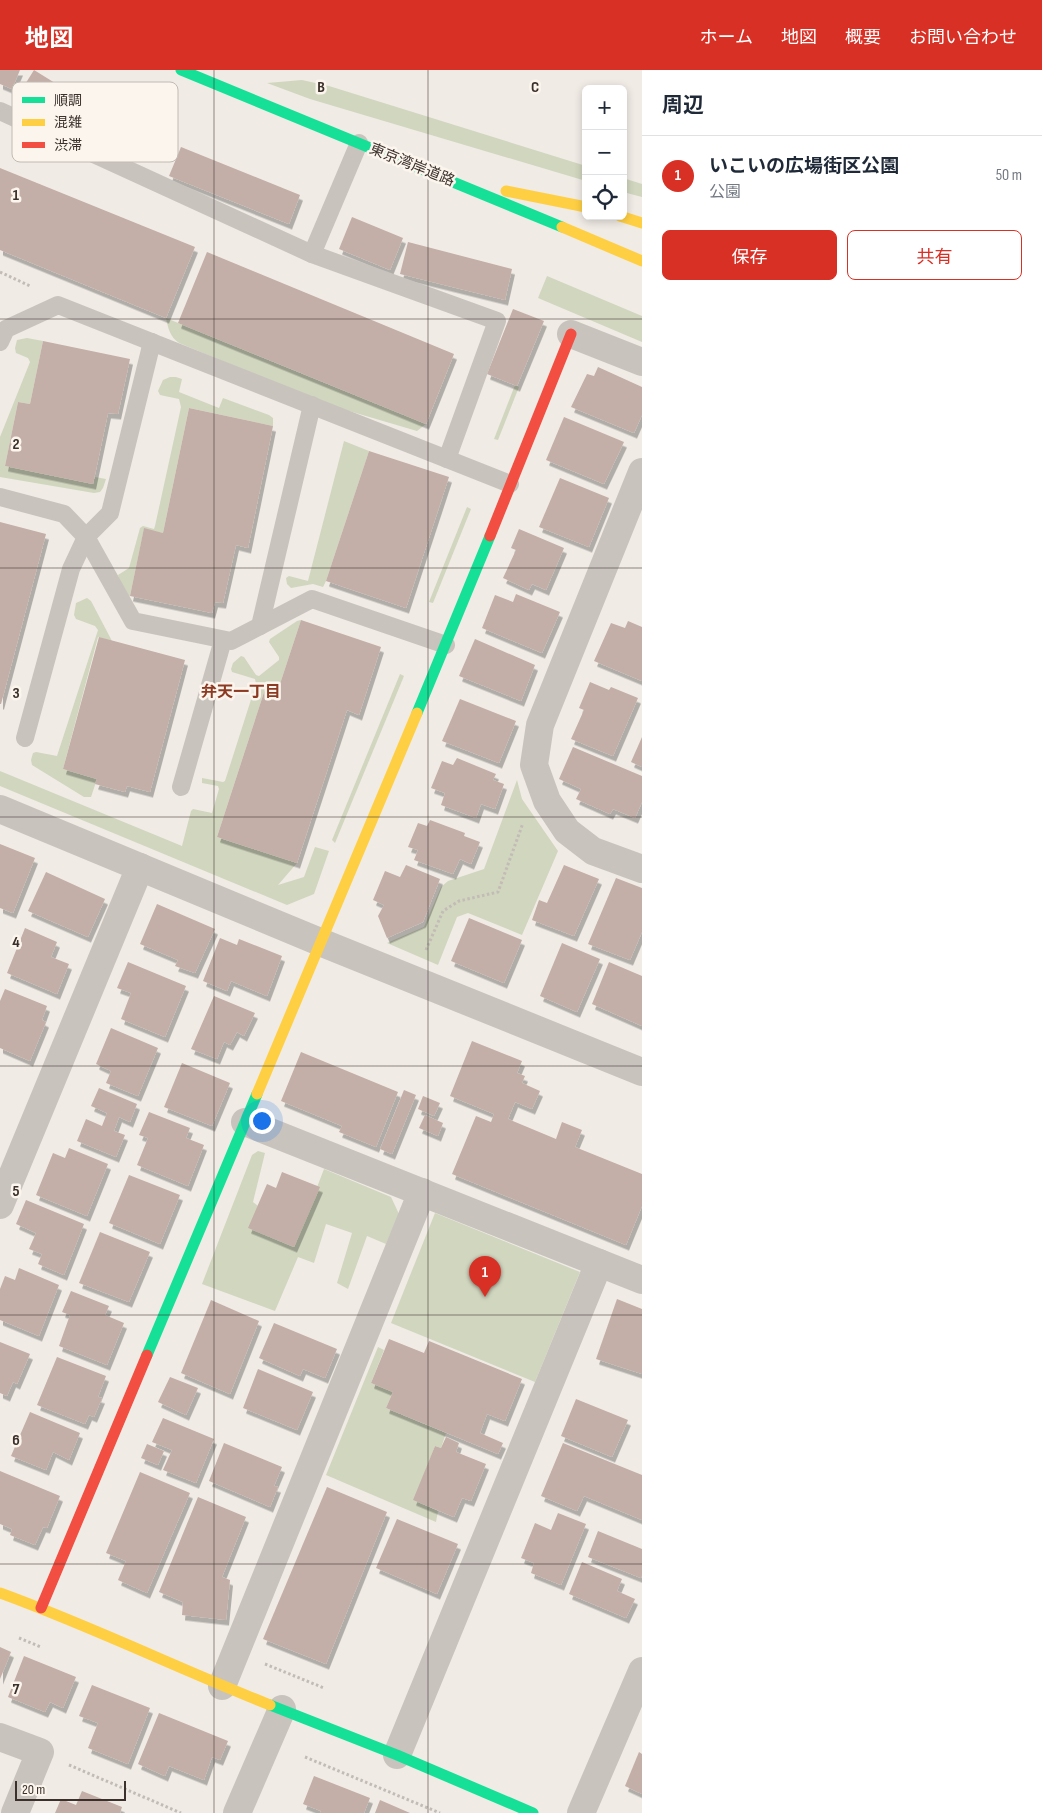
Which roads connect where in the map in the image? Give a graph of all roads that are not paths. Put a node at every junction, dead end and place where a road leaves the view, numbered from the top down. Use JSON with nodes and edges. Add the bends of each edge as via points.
{"nodes":[{"id":1,"x":181,"y":70,"type":"edge"},
{"id":2,"x":0,"y":111,"type":"edge"},
{"id":3,"x":12,"y":116,"type":"edge"},
{"id":4,"x":359,"y":143,"type":"junction"},
{"id":5,"x":111,"y":162,"type":"edge"},
{"id":6,"x":453,"y":181,"type":"junction"},
{"id":7,"x":582,"y":206,"type":"edge"},
{"id":8,"x":627,"y":218,"type":"edge"},
{"id":9,"x":642,"y":223,"type":"edge"},
{"id":10,"x":312,"y":254,"type":"junction"},
{"id":11,"x":642,"y":261,"type":"edge"},
{"id":12,"x":571,"y":334,"type":"joint"},
{"id":13,"x":0,"y":342,"type":"edge"},
{"id":14,"x":152,"y":342,"type":"junction"},
{"id":15,"x":642,"y":362,"type":"edge"},
{"id":16,"x":312,"y":405,"type":"junction"},
{"id":17,"x":447,"y":459,"type":"junction"},
{"id":18,"x":642,"y":472,"type":"edge"},
{"id":19,"x":510,"y":484,"type":"junction"},
{"id":20,"x":0,"y":497,"type":"edge"},
{"id":21,"x":86,"y":537,"type":"junction"},
{"id":22,"x":260,"y":626,"type":"junction"},
{"id":23,"x":224,"y":640,"type":"junction"},
{"id":24,"x":446,"y":645,"type":"junction"},
{"id":25,"x":25,"y":738,"type":"dead end"},
{"id":26,"x":181,"y":786,"type":"dead end"},
{"id":27,"x":0,"y":810,"type":"edge"},
{"id":28,"x":140,"y":867,"type":"junction"},
{"id":29,"x":642,"y":870,"type":"edge"},
{"id":30,"x":320,"y":942,"type":"junction"},
{"id":31,"x":642,"y":1072,"type":"edge"},
{"id":32,"x":245,"y":1122,"type":"junction"},
{"id":33,"x":422,"y":1192,"type":"junction"},
{"id":34,"x":0,"y":1205,"type":"edge"},
{"id":35,"x":599,"y":1263,"type":"junction"},
{"id":36,"x":642,"y":1280,"type":"edge"},
{"id":37,"x":0,"y":1592,"type":"edge"},
{"id":38,"x":41,"y":1608,"type":"junction"},
{"id":39,"x":642,"y":1671,"type":"edge"},
{"id":40,"x":222,"y":1686,"type":"junction"},
{"id":41,"x":282,"y":1709,"type":"junction"},
{"id":42,"x":0,"y":1737,"type":"edge"},
{"id":43,"x":396,"y":1755,"type":"junction"},
{"id":44,"x":15,"y":1813,"type":"edge"},
{"id":45,"x":237,"y":1813,"type":"edge"},
{"id":46,"x":533,"y":1813,"type":"edge"},
{"id":47,"x":581,"y":1813,"type":"edge"}],
"edges":[{"from":1,"to":4,"type":"main road","name":"東京湾岸道路"},
{"from":2,"to":3,"type":"lane"},
{"from":4,"to":6,"type":"main road","name":"東京湾岸道路"},
{"from":4,"to":10,"type":"lane"},
{"from":5,"to":10,"type":"lane"},
{"from":6,"to":7,"type":"main road"},
{"from":6,"to":11,"type":"main road","name":"東京湾岸道路"},
{"from":8,"to":9,"type":"main road"},
{"from":10,"to":17,"type":"lane","via":[[497,321]]},
{"from":12,"to":15,"type":"street"},
{"from":12,"to":19,"type":"main road"},
{"from":13,"to":14,"type":"lane","via":[[6,329],[58,305]]},
{"from":14,"to":16,"type":"lane"},
{"from":14,"to":21,"type":"lane","via":[[110,513]]},
{"from":16,"to":17,"type":"lane"},
{"from":16,"to":22,"type":"lane"},
{"from":17,"to":19,"type":"lane"},
{"from":18,"to":29,"type":"street","via":[[540,725],[534,765],[547,801],[568,831],[593,851]]},
{"from":19,"to":24,"type":"main road"},
{"from":20,"to":21,"type":"lane","via":[[64,514]]},
{"from":21,"to":23,"type":"lane","via":[[133,621]]},
{"from":21,"to":25,"type":"lane","via":[[71,569]]},
{"from":22,"to":23,"type":"lane","via":[[231,641]]},
{"from":22,"to":24,"type":"lane","via":[[312,599]]},
{"from":23,"to":26,"type":"lane"},
{"from":24,"to":30,"type":"main road"},
{"from":27,"to":28,"type":"street"},
{"from":28,"to":30,"type":"street"},
{"from":28,"to":34,"type":"street"},
{"from":30,"to":31,"type":"street"},
{"from":30,"to":32,"type":"main road"},
{"from":32,"to":33,"type":"street"},
{"from":32,"to":38,"type":"main road"},
{"from":33,"to":35,"type":"street"},
{"from":33,"to":40,"type":"street"},
{"from":35,"to":36,"type":"street"},
{"from":35,"to":43,"type":"street"},
{"from":37,"to":38,"type":"main road"},
{"from":38,"to":40,"type":"main road"},
{"from":39,"to":47,"type":"street"},
{"from":40,"to":41,"type":"main road"},
{"from":41,"to":43,"type":"main road"},
{"from":41,"to":45,"type":"street"},
{"from":42,"to":44,"type":"street","via":[[40,1752]]},
{"from":43,"to":46,"type":"main road"}]}
